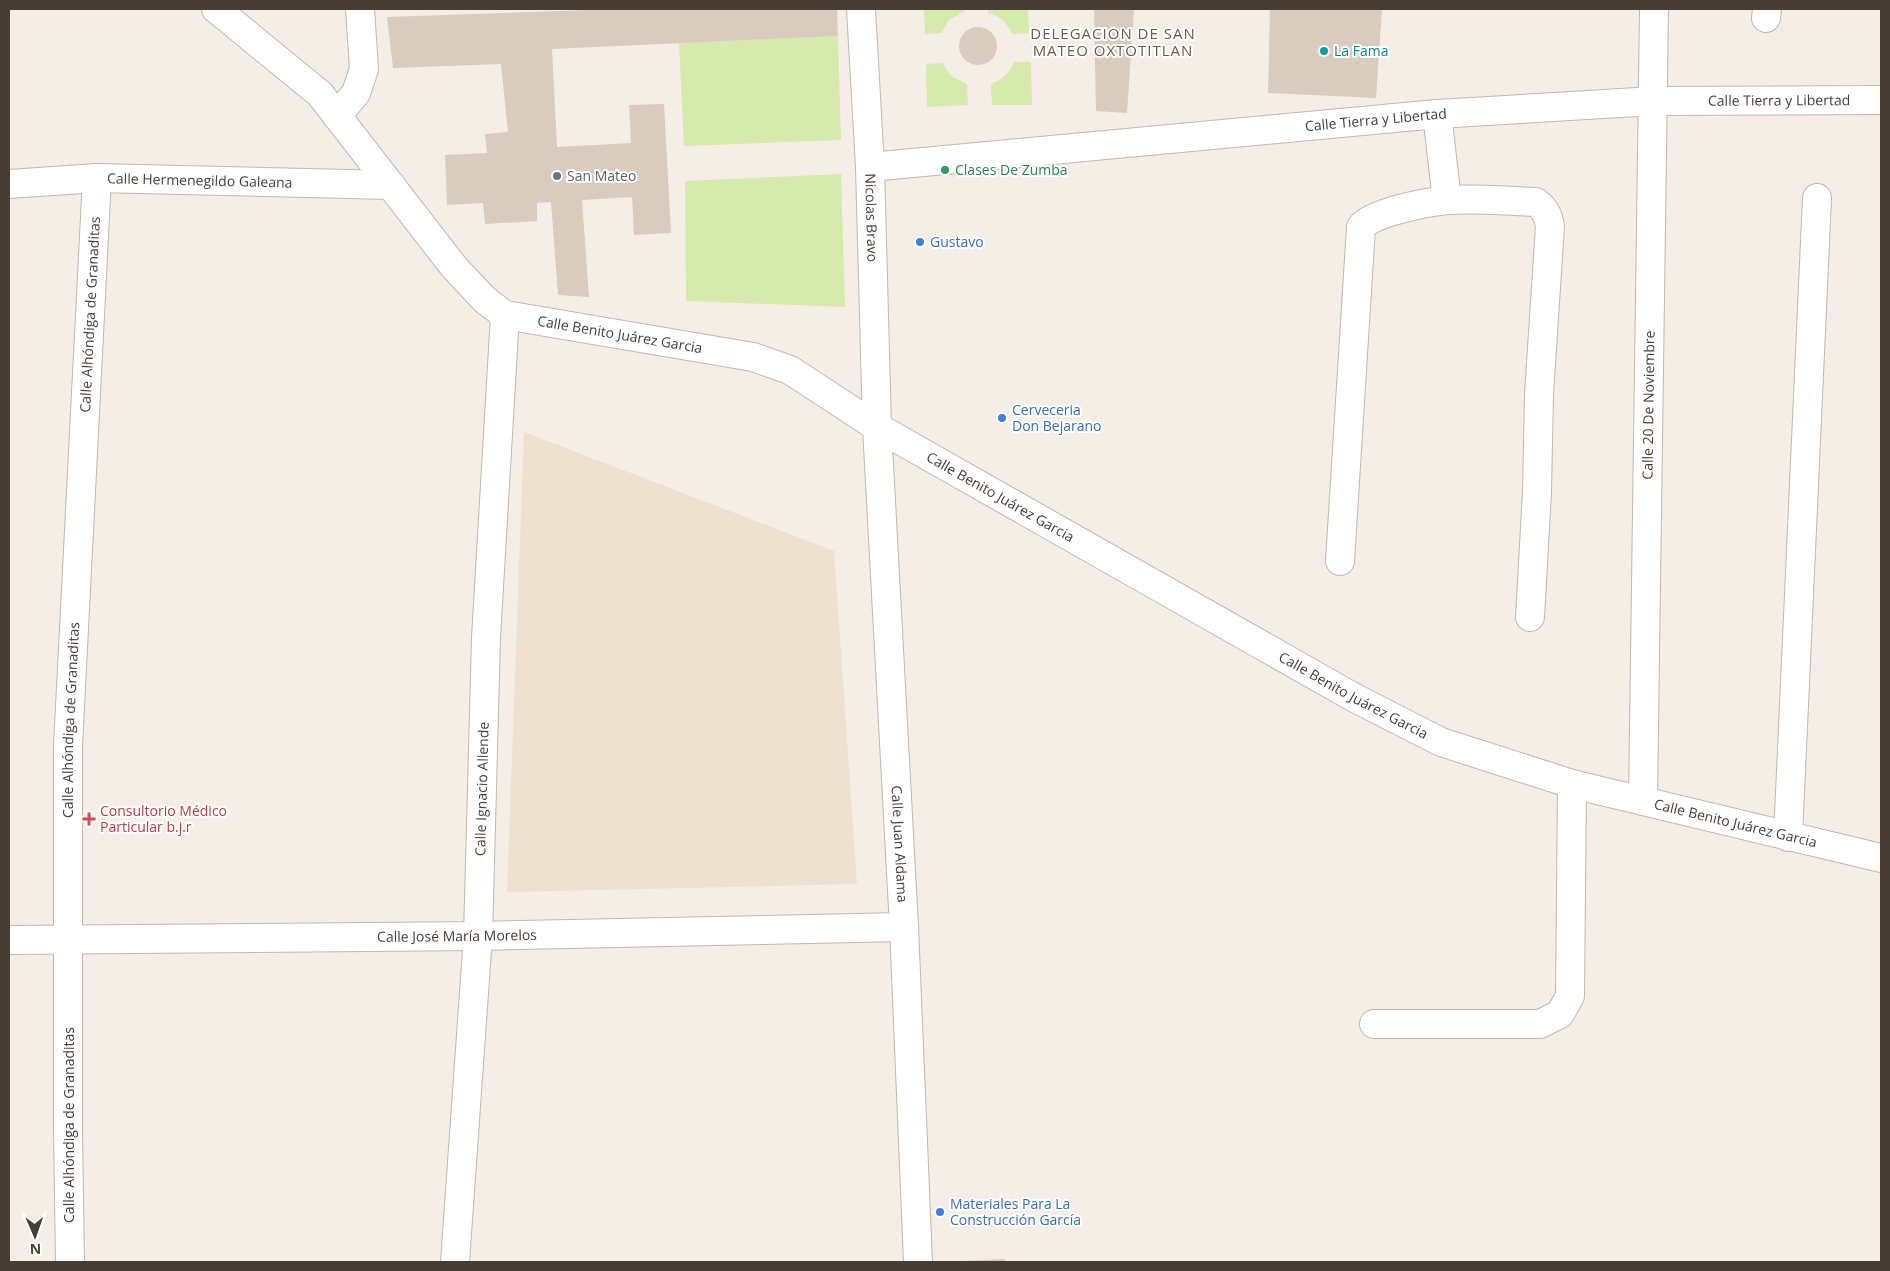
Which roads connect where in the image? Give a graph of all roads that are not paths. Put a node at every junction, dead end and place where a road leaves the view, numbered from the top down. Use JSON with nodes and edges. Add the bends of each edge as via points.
{"nodes":[{"id":1,"x":216,"y":9,"type":"edge"},
{"id":2,"x":360,"y":9,"type":"edge"},
{"id":3,"x":861,"y":9,"type":"edge"},
{"id":4,"x":1654,"y":9,"type":"edge"},
{"id":5,"x":1881,"y":100,"type":"edge"},
{"id":6,"x":1654,"y":102,"type":"junction"},
{"id":7,"x":1437,"y":114,"type":"junction"},
{"id":8,"x":337,"y":116,"type":"junction"},
{"id":9,"x":870,"y":167,"type":"junction"},
{"id":10,"x":97,"y":178,"type":"junction"},
{"id":11,"x":9,"y":184,"type":"edge"},
{"id":12,"x":391,"y":185,"type":"junction"},
{"id":13,"x":1818,"y":198,"type":"dead end"},
{"id":14,"x":1447,"y":200,"type":"junction"},
{"id":15,"x":505,"y":315,"type":"junction"},
{"id":16,"x":876,"y":426,"type":"junction"},
{"id":17,"x":1340,"y":561,"type":"dead end"},
{"id":18,"x":1530,"y":617,"type":"dead end"},
{"id":19,"x":1572,"y":784,"type":"junction"},
{"id":20,"x":1643,"y":801,"type":"junction"},
{"id":21,"x":1788,"y":837,"type":"junction"},
{"id":22,"x":1881,"y":858,"type":"edge"},
{"id":23,"x":904,"y":927,"type":"junction"},
{"id":24,"x":478,"y":936,"type":"junction"},
{"id":25,"x":69,"y":939,"type":"junction"},
{"id":26,"x":9,"y":940,"type":"edge"},
{"id":27,"x":1374,"y":1024,"type":"dead end"},
{"id":28,"x":70,"y":1262,"type":"edge"},
{"id":29,"x":455,"y":1262,"type":"edge"},
{"id":30,"x":918,"y":1262,"type":"edge"}],
"edges":[{"from":1,"to":8,"type":"street","name":"Calle Benito Juárez Garcia","via":[[320,94]]},
{"from":2,"to":8,"type":"street","via":[[364,69],[356,93]]},
{"from":3,"to":9,"type":"street","name":"Nicolas Bravo"},
{"from":4,"to":6,"type":"street","name":"Calle 20 De Noviembre"},
{"from":5,"to":6,"type":"street","name":"Calle Tierra y Libertad"},
{"from":6,"to":7,"type":"street","name":"Calle Tierra y Libertad"},
{"from":6,"to":20,"type":"street","name":"Calle 20 De Noviembre"},
{"from":7,"to":9,"type":"street","name":"Calle Tierra y Libertad"},
{"from":7,"to":14,"type":"street"},
{"from":8,"to":12,"type":"street","name":"Calle Benito Juárez Garcia"},
{"from":9,"to":16,"type":"street","name":"Nicolas Bravo"},
{"from":10,"to":11,"type":"street","name":"Calle Hermenegildo Galeana"},
{"from":10,"to":12,"type":"street","name":"Calle Hermenegildo Galeana"},
{"from":10,"to":25,"type":"street","name":"Calle Alhóndiga de Granaditas","via":[[68,746]]},
{"from":12,"to":15,"type":"street","name":"Calle Benito Juárez Garcia","via":[[454,267],[485,300]]},
{"from":13,"to":21,"type":"street"},
{"from":14,"to":17,"type":"street","via":[[1383,212],[1365,221],[1361,227]]},
{"from":14,"to":18,"type":"street","via":[[1536,202],[1548,216],[1550,226]]},
{"from":15,"to":16,"type":"street","name":"Calle Benito Juárez Garcia","via":[[753,356],[790,370]]},
{"from":15,"to":24,"type":"street","name":"Calle Ignacio Allende","via":[[486,638]]},
{"from":16,"to":19,"type":"street","name":"Calle Benito Juárez Garcia","via":[[1344,692],[1432,738]]},
{"from":16,"to":23,"type":"street","name":"Calle Juan Aldama"},
{"from":19,"to":20,"type":"street","name":"Calle Benito Juárez Garcia"},
{"from":19,"to":27,"type":"street","via":[[1570,996],[1560,1014],[1540,1024]]},
{"from":20,"to":21,"type":"street","name":"Calle Benito Juárez Garcia"},
{"from":21,"to":22,"type":"street","name":"Calle Benito Juárez Garcia"},
{"from":23,"to":24,"type":"street","name":"Calle José María Morelos"},
{"from":23,"to":30,"type":"street","name":"Calle Juan Aldama"},
{"from":24,"to":25,"type":"street","name":"Calle José María Morelos"},
{"from":24,"to":29,"type":"street","name":"Calle Ignacio Allende"},
{"from":25,"to":26,"type":"street","name":"Calle José María Morelos"},
{"from":25,"to":28,"type":"street","name":"Calle Alhóndiga de Granaditas"}]}
